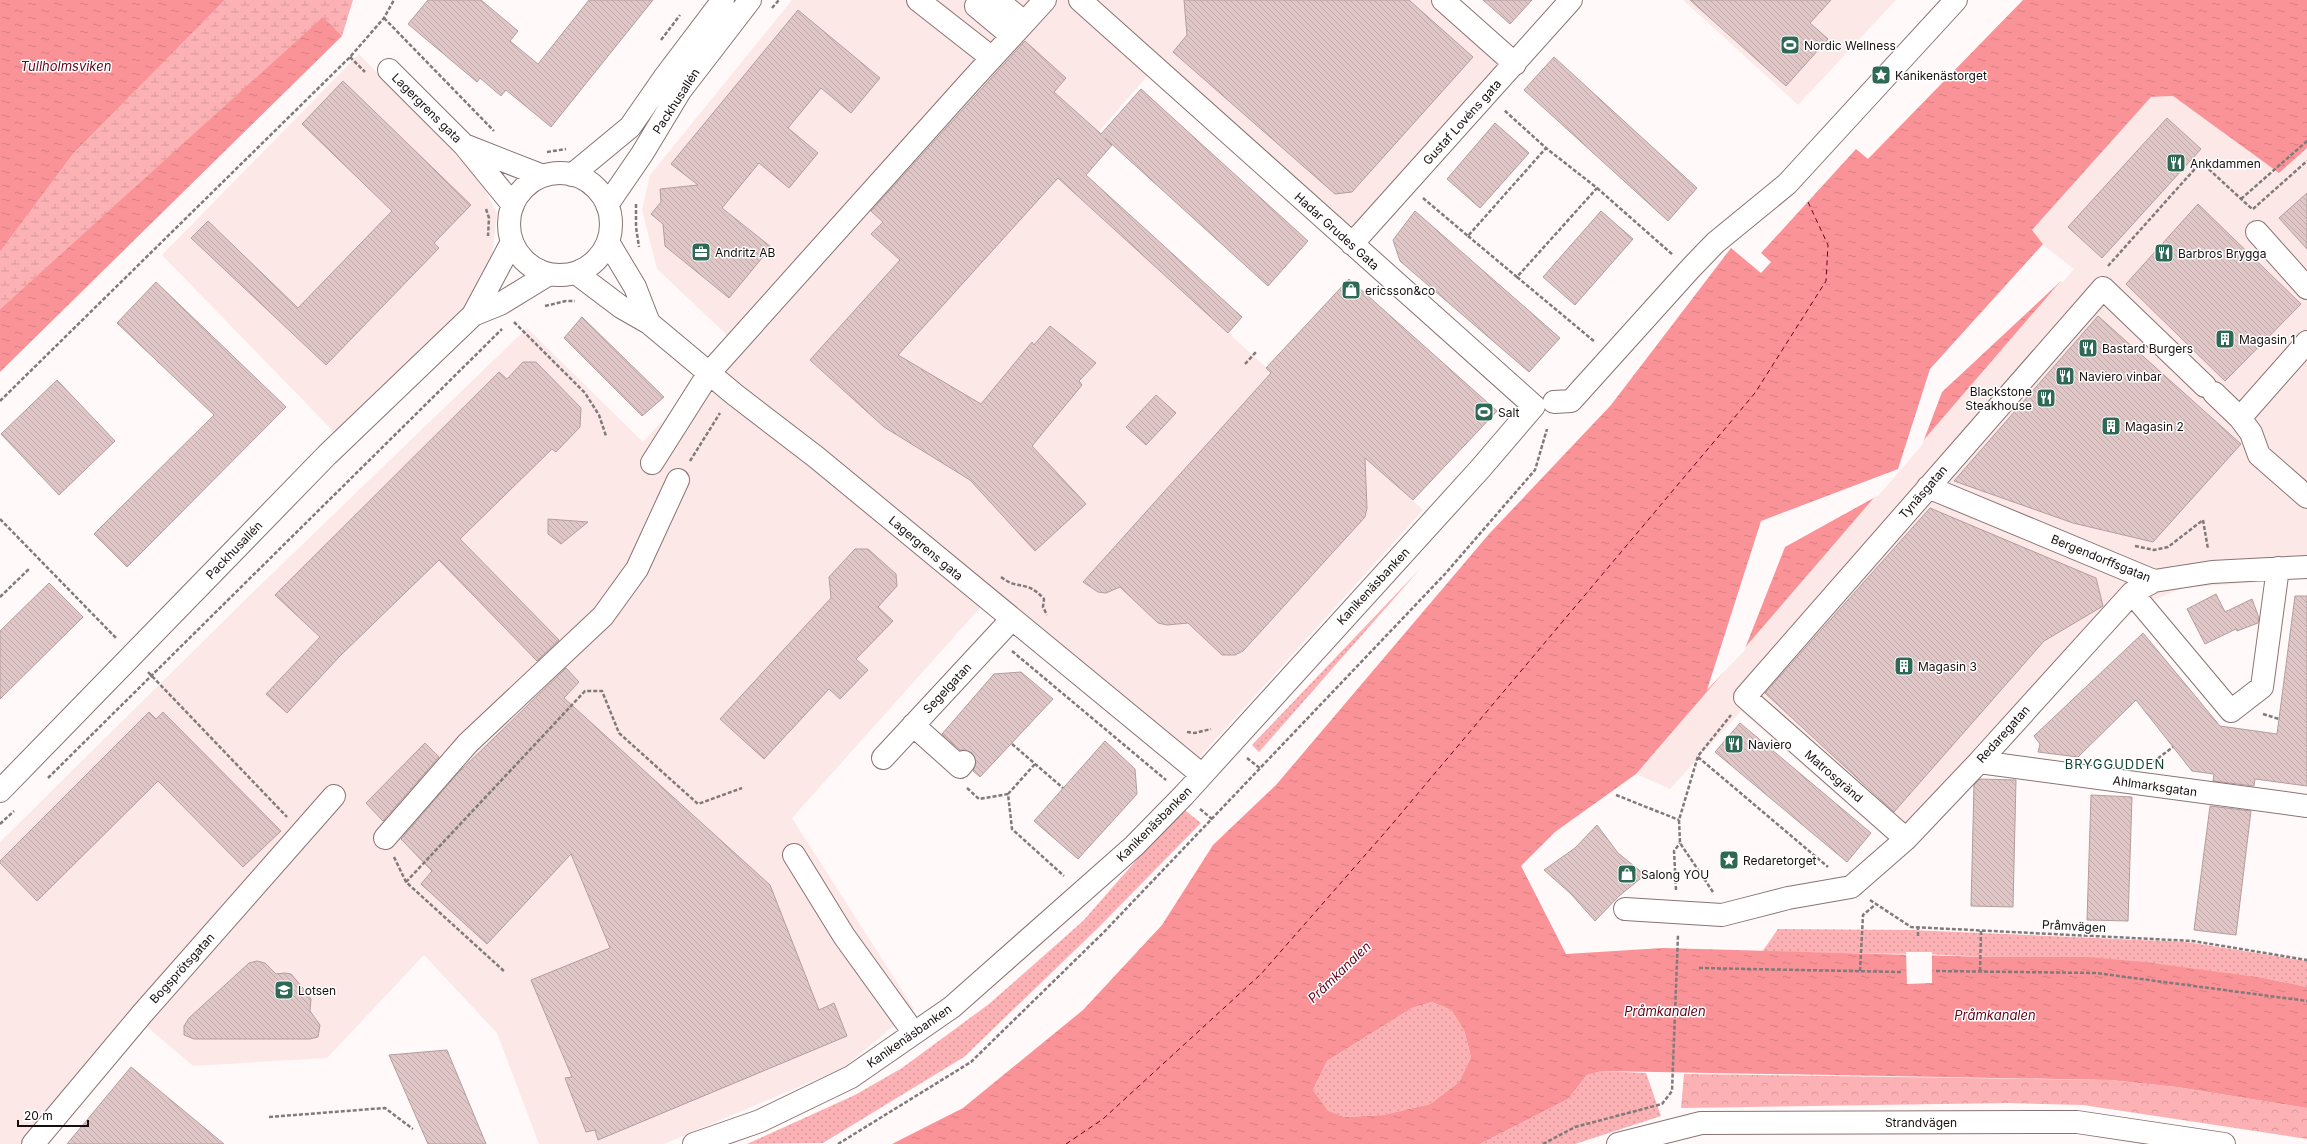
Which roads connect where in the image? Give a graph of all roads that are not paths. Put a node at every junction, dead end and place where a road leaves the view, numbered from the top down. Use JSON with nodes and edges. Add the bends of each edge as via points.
{"nodes":[{"id":1,"x":723,"y":0,"type":"edge"},
{"id":2,"x":750,"y":0,"type":"edge"},
{"id":3,"x":918,"y":0,"type":"edge"},
{"id":4,"x":997,"y":0,"type":"edge"},
{"id":5,"x":1080,"y":0,"type":"edge"},
{"id":6,"x":1443,"y":0,"type":"edge"},
{"id":7,"x":1571,"y":0,"type":"edge"},
{"id":8,"x":1956,"y":0,"type":"edge"},
{"id":9,"x":976,"y":6,"type":"dead end"},
{"id":10,"x":1029,"y":13,"type":"edge"},
{"id":11,"x":992,"y":58,"type":"junction"},
{"id":12,"x":1514,"y":64,"type":"junction"},
{"id":13,"x":389,"y":70,"type":"dead end"},
{"id":14,"x":464,"y":146,"type":"junction"},
{"id":15,"x":572,"y":175,"type":"junction"},
{"id":16,"x":543,"y":176,"type":"junction"},
{"id":17,"x":513,"y":205,"type":"junction"},
{"id":18,"x":607,"y":205,"type":"junction"},
{"id":19,"x":2257,"y":232,"type":"dead end"},
{"id":20,"x":512,"y":242,"type":"junction"},
{"id":21,"x":608,"y":242,"type":"junction"},
{"id":22,"x":1352,"y":244,"type":"junction"},
{"id":23,"x":576,"y":273,"type":"junction"},
{"id":24,"x":550,"y":274,"type":"junction"},
{"id":25,"x":2307,"y":288,"type":"edge"},
{"id":26,"x":473,"y":315,"type":"junction"},
{"id":27,"x":649,"y":323,"type":"junction"},
{"id":28,"x":2307,"y":342,"type":"edge"},
{"id":29,"x":710,"y":373,"type":"junction"},
{"id":30,"x":1544,"y":404,"type":"junction"},
{"id":31,"x":2240,"y":418,"type":"junction"},
{"id":32,"x":652,"y":463,"type":"dead end"},
{"id":33,"x":678,"y":480,"type":"road end"},
{"id":34,"x":1928,"y":486,"type":"junction"},
{"id":35,"x":2307,"y":497,"type":"edge"},
{"id":36,"x":2307,"y":567,"type":"edge"},
{"id":37,"x":2278,"y":568,"type":"junction"},
{"id":38,"x":2154,"y":581,"type":"junction"},
{"id":39,"x":2132,"y":593,"type":"junction"},
{"id":40,"x":1012,"y":619,"type":"junction"},
{"id":41,"x":1745,"y":697,"type":"joint"},
{"id":42,"x":914,"y":725,"type":"junction"},
{"id":43,"x":883,"y":758,"type":"dead end"},
{"id":44,"x":964,"y":762,"type":"dead end"},
{"id":45,"x":1979,"y":762,"type":"junction"},
{"id":46,"x":1202,"y":775,"type":"junction"},
{"id":47,"x":0,"y":791,"type":"edge"},
{"id":48,"x":334,"y":796,"type":"dead end"},
{"id":49,"x":2307,"y":806,"type":"edge"},
{"id":50,"x":385,"y":838,"type":"road end"},
{"id":51,"x":1906,"y":839,"type":"junction"},
{"id":52,"x":794,"y":855,"type":"dead end"},
{"id":53,"x":1625,"y":909,"type":"dead end"},
{"id":54,"x":914,"y":1033,"type":"junction"},
{"id":55,"x":33,"y":1144,"type":"edge"},
{"id":56,"x":694,"y":1144,"type":"edge"},
{"id":57,"x":1618,"y":1144,"type":"edge"},
{"id":58,"x":2224,"y":1144,"type":"edge"}],
"edges":[{"from":1,"to":15,"type":"street","name":"Packhusallén","via":[[630,127]]},
{"from":2,"to":18,"type":"street","name":"Packhusallén","via":[[680,91]]},
{"from":3,"to":11,"type":"street"},
{"from":4,"to":10,"type":"street"},
{"from":5,"to":22,"type":"street","name":"Hadar Grudes Gata"},
{"from":6,"to":12,"type":"street"},
{"from":7,"to":12,"type":"street","name":"Gustaf Lovéns gata"},
{"from":8,"to":30,"type":"street","via":[[1787,184],[1715,243],[1690,269],[1571,401]]},
{"from":9,"to":10,"type":"street"},
{"from":10,"to":11,"type":"street"},
{"from":11,"to":29,"type":"street"},
{"from":12,"to":22,"type":"street","name":"Gustaf Lovéns gata"},
{"from":13,"to":14,"type":"street","name":"Lagergrens gata"},
{"from":14,"to":16,"type":"street","name":"Lagergrens gata"},
{"from":14,"to":17,"type":"street","name":"Lagergrens gata"},
{"from":15,"to":16,"type":"street"},
{"from":15,"to":18,"type":"street","via":[[587,181],[599,191]]},
{"from":16,"to":17,"type":"street","via":[[520,193]]},
{"from":17,"to":20,"type":"street","via":[[510,217]]},
{"from":18,"to":21,"type":"street","via":[[611,217]]},
{"from":19,"to":25,"type":"street"},
{"from":20,"to":24,"type":"street","via":[[527,263]]},
{"from":20,"to":26,"type":"street","name":"Packhusallén"},
{"from":21,"to":23,"type":"street","via":[[601,256],[590,266]]},
{"from":21,"to":27,"type":"street","name":"Lagergrens gata","via":[[635,287]]},
{"from":22,"to":30,"type":"street","name":"Hadar Grudes Gata"},
{"from":23,"to":24,"type":"street"},
{"from":23,"to":27,"type":"street","name":"Lagergrens gata","via":[[621,307]]},
{"from":24,"to":26,"type":"street","name":"Packhusallén","via":[[500,304]]},
{"from":26,"to":47,"type":"street","name":"Packhusallén","via":[[322,461]]},
{"from":27,"to":29,"type":"street","name":"Lagergrens gata"},
{"from":28,"to":31,"type":"street"},
{"from":29,"to":32,"type":"street"},
{"from":29,"to":40,"type":"street","name":"Lagergrens gata"},
{"from":30,"to":46,"type":"street","name":"Kanikenäsbanken","via":[[1474,475],[1344,616]]},
{"from":31,"to":34,"type":"street","name":"Tynäsgatan","via":[[2103,288]]},
{"from":31,"to":35,"type":"street","via":[[2251,433],[2260,455]]},
{"from":33,"to":50,"type":"street","via":[[637,569],[602,616],[468,743]]},
{"from":34,"to":38,"type":"street","name":"Bergendorffsgatan"},
{"from":34,"to":41,"type":"street","name":"Tynäsgatan"},
{"from":36,"to":37,"type":"street","name":"Bergendorffsgatan"},
{"from":37,"to":38,"type":"street","name":"Bergendorffsgatan","via":[[2212,572]]},
{"from":37,"to":39,"type":"street","via":[[2262,686],[2231,711]]},
{"from":38,"to":39,"type":"street","name":"Redaregatan"},
{"from":39,"to":45,"type":"street","name":"Redaregatan"},
{"from":40,"to":42,"type":"street","name":"Segelgatan"},
{"from":40,"to":46,"type":"street","name":"Lagergrens gata"},
{"from":41,"to":51,"type":"street","name":"Matrosgränd"},
{"from":42,"to":43,"type":"street","name":"Segelgatan"},
{"from":42,"to":44,"type":"street","via":[[960,767]]},
{"from":45,"to":49,"type":"street","name":"Ahlmarksgatan"},
{"from":45,"to":51,"type":"street","name":"Redaregatan"},
{"from":46,"to":54,"type":"street","name":"Kanikenäsbanken","via":[[1134,846],[1052,920],[952,1007]]},
{"from":48,"to":55,"type":"street","name":"Bogsprötsgatan","via":[[142,1014]]},
{"from":51,"to":53,"type":"street","name":"Redaregatan","via":[[1851,887],[1788,898],[1722,916]]},
{"from":52,"to":54,"type":"street","via":[[844,936]]},
{"from":54,"to":56,"type":"street","name":"Kanikenäsbanken","via":[[851,1077],[760,1121]]},
{"from":57,"to":58,"type":"street","name":"Strandvägen","via":[[1701,1124],[2077,1122]]}]}
